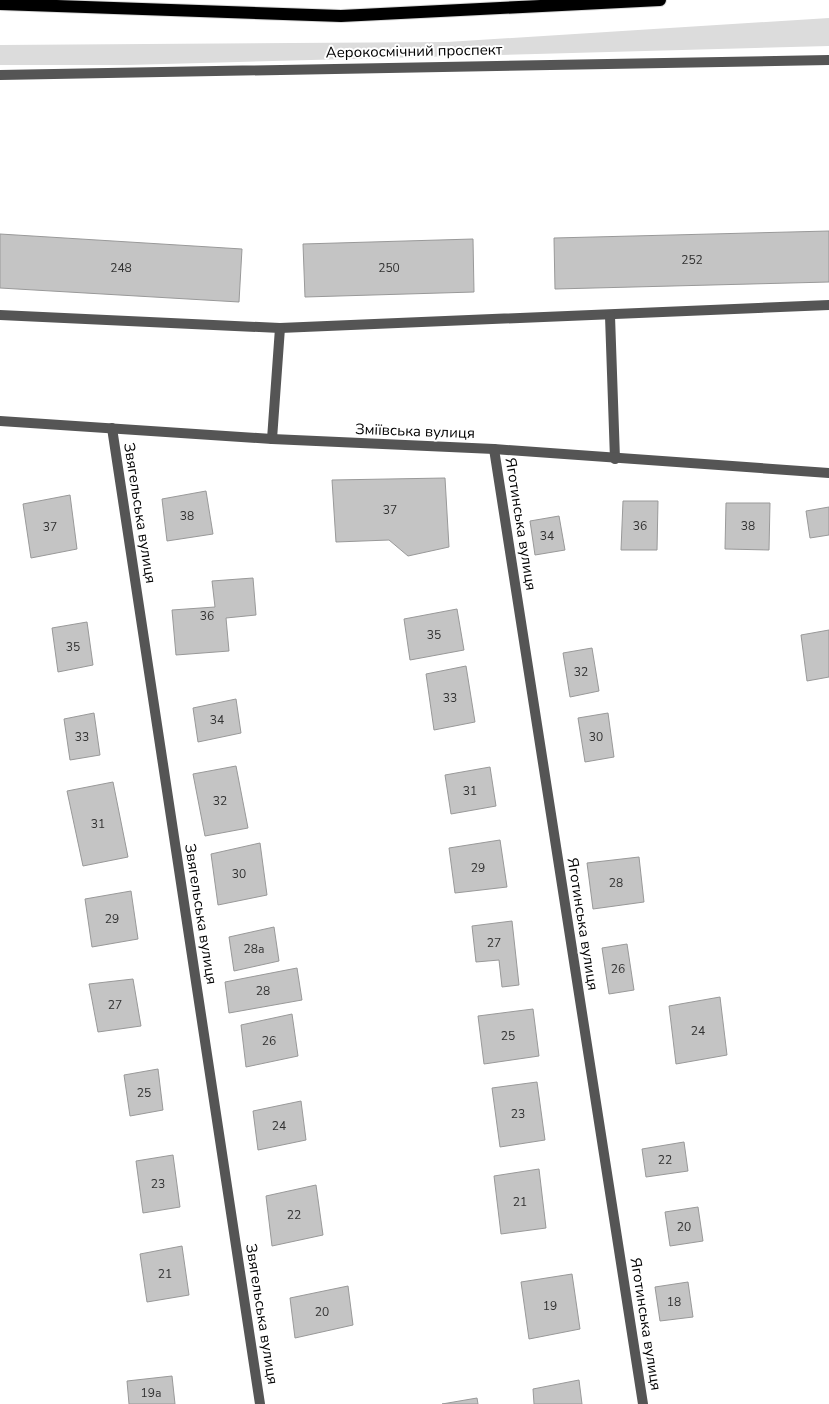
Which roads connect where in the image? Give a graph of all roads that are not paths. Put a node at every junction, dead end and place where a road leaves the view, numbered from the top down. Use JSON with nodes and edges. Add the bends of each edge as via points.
{"nodes":[{"id":1,"x":660,"y":0,"type":"edge"},
{"id":2,"x":0,"y":4,"type":"edge"},
{"id":3,"x":829,"y":60,"type":"edge"},
{"id":4,"x":0,"y":75,"type":"edge"},
{"id":5,"x":829,"y":305,"type":"edge"},
{"id":6,"x":0,"y":315,"type":"edge"},
{"id":7,"x":610,"y":316,"type":"junction"},
{"id":8,"x":280,"y":328,"type":"junction"},
{"id":9,"x":0,"y":421,"type":"edge"},
{"id":10,"x":112,"y":428,"type":"junction"},
{"id":11,"x":272,"y":440,"type":"junction"},
{"id":12,"x":494,"y":449,"type":"junction"},
{"id":13,"x":615,"y":459,"type":"junction"},
{"id":14,"x":829,"y":473,"type":"edge"},
{"id":15,"x":260,"y":1404,"type":"edge"},
{"id":16,"x":643,"y":1404,"type":"edge"}],
"edges":[{"from":1,"to":2,"type":"main road","via":[[341,16]]},
{"from":3,"to":4,"type":"street","name":"Аерокосмічний проспект"},
{"from":5,"to":7,"type":"street"},
{"from":6,"to":8,"type":"street"},
{"from":7,"to":8,"type":"street"},
{"from":7,"to":13,"type":"street"},
{"from":8,"to":11,"type":"street"},
{"from":9,"to":10,"type":"street","name":"Зміївська вулиця"},
{"from":10,"to":11,"type":"street","name":"Зміївська вулиця"},
{"from":10,"to":15,"type":"street","name":"Звягельська вулиця"},
{"from":11,"to":12,"type":"street","name":"Зміївська вулиця"},
{"from":12,"to":13,"type":"street","name":"Зміївська вулиця"},
{"from":12,"to":16,"type":"street","name":"Яготинська вулиця"},
{"from":13,"to":14,"type":"street","name":"Зміївська вулиця"}]}
